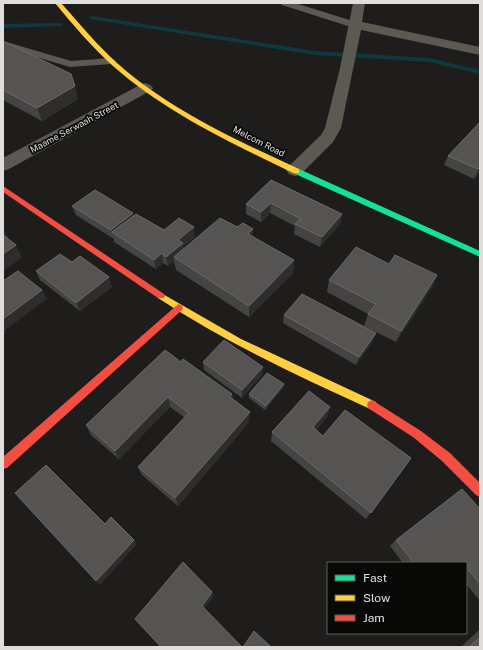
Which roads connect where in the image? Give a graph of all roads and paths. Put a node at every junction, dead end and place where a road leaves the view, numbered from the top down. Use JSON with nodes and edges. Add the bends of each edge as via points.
{"nodes":[{"id":1,"x":58,"y":3,"type":"edge"},
{"id":2,"x":285,"y":3,"type":"edge"},
{"id":3,"x":359,"y":3,"type":"edge"},
{"id":4,"x":355,"y":26,"type":"junction"},
{"id":5,"x":3,"y":44,"type":"edge"},
{"id":6,"x":480,"y":51,"type":"edge"},
{"id":7,"x":111,"y":61,"type":"junction"},
{"id":8,"x":145,"y":88,"type":"junction"},
{"id":9,"x":3,"y":165,"type":"edge"},
{"id":10,"x":295,"y":170,"type":"junction"},
{"id":11,"x":3,"y":188,"type":"edge"},
{"id":12,"x":480,"y":254,"type":"edge"},
{"id":13,"x":178,"y":308,"type":"junction"},
{"id":14,"x":3,"y":464,"type":"edge"},
{"id":15,"x":480,"y":491,"type":"edge"}],
"edges":[{"from":1,"to":7,"type":"main road","name":"Melcom Road"},
{"from":2,"to":4,"type":"lane"},
{"from":3,"to":4,"type":"street"},
{"from":4,"to":6,"type":"street"},
{"from":4,"to":10,"type":"street","via":[[334,128]]},
{"from":5,"to":7,"type":"lane","via":[[70,64]]},
{"from":7,"to":8,"type":"main road","name":"Melcom Road"},
{"from":8,"to":9,"type":"street","name":"Maame Serwaah Street"},
{"from":8,"to":10,"type":"main road","name":"Melcom Road","via":[[217,130]]},
{"from":10,"to":12,"type":"main road","name":"Melcom Road"},
{"from":11,"to":13,"type":"main road"},
{"from":13,"to":14,"type":"main road"},
{"from":13,"to":15,"type":"main road","via":[[266,357],[372,405],[417,434],[446,457]]}]}
